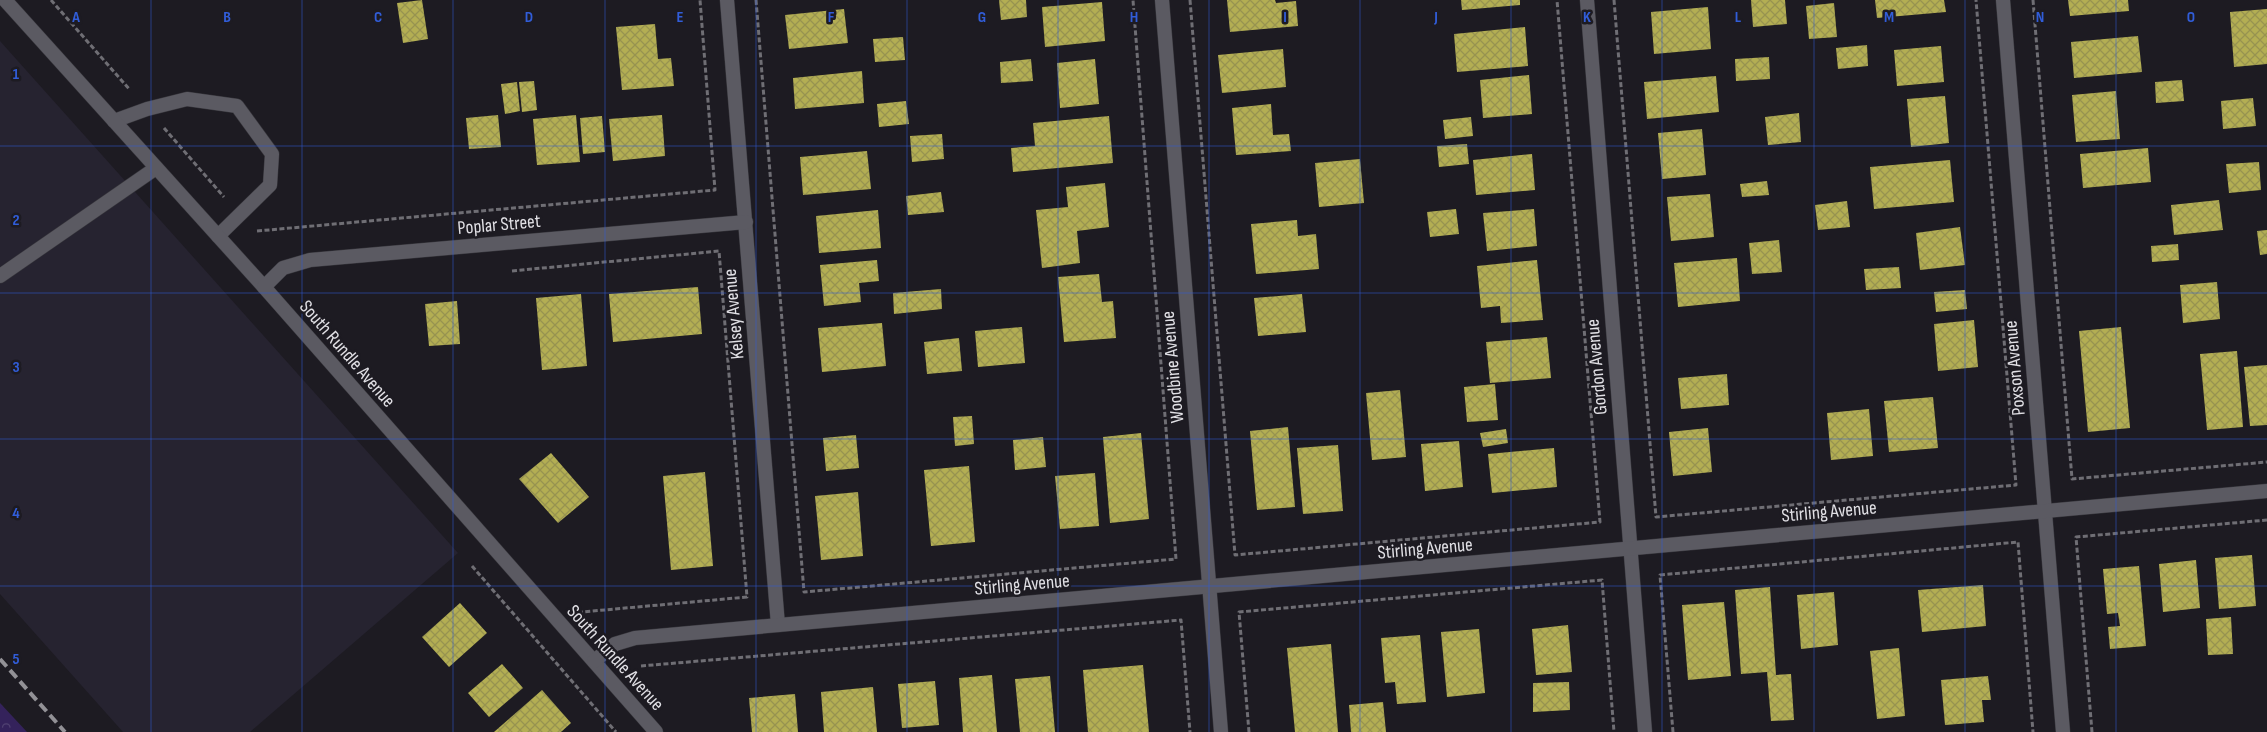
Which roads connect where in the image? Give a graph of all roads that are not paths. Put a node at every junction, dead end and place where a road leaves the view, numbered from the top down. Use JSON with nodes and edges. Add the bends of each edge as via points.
{"nodes":[{"id":1,"x":727,"y":0,"type":"edge"},
{"id":2,"x":1162,"y":0,"type":"edge"},
{"id":3,"x":1587,"y":0,"type":"edge"},
{"id":4,"x":2003,"y":0,"type":"edge"},
{"id":5,"x":7,"y":1,"type":"edge"},
{"id":6,"x":114,"y":121,"type":"junction"},
{"id":7,"x":156,"y":168,"type":"junction"},
{"id":8,"x":746,"y":222,"type":"junction"},
{"id":9,"x":218,"y":236,"type":"junction"},
{"id":10,"x":0,"y":276,"type":"edge"},
{"id":11,"x":264,"y":287,"type":"junction"},
{"id":12,"x":2267,"y":491,"type":"edge"},
{"id":13,"x":2046,"y":511,"type":"junction"},
{"id":14,"x":1631,"y":549,"type":"junction"},
{"id":15,"x":1209,"y":587,"type":"junction"},
{"id":16,"x":778,"y":625,"type":"junction"},
{"id":17,"x":594,"y":662,"type":"junction"},
{"id":18,"x":656,"y":732,"type":"edge"},
{"id":19,"x":1221,"y":732,"type":"edge"},
{"id":20,"x":1645,"y":732,"type":"edge"},
{"id":21,"x":2063,"y":732,"type":"edge"}],
"edges":[{"from":1,"to":8,"type":"street","name":"Kelsey Avenue"},
{"from":2,"to":15,"type":"street","name":"Woodbine Avenue"},
{"from":3,"to":14,"type":"street","name":"Gordon Avenue"},
{"from":4,"to":13,"type":"street","name":"Poxson Avenue"},
{"from":5,"to":6,"type":"street","name":"South Rundle Avenue"},
{"from":6,"to":7,"type":"street","name":"South Rundle Avenue"},
{"from":6,"to":9,"type":"street","via":[[187,99],[237,106],[272,154],[270,185]]},
{"from":7,"to":9,"type":"street","name":"South Rundle Avenue"},
{"from":7,"to":10,"type":"street"},
{"from":8,"to":11,"type":"street","name":"Poplar Street","via":[[310,260],[283,268]]},
{"from":8,"to":16,"type":"street","name":"Kelsey Avenue"},
{"from":9,"to":11,"type":"street","name":"South Rundle Avenue"},
{"from":11,"to":17,"type":"street","name":"South Rundle Avenue"},
{"from":12,"to":13,"type":"street","name":"Stirling Avenue"},
{"from":13,"to":14,"type":"street","name":"Stirling Avenue"},
{"from":13,"to":21,"type":"street","name":"Poxson Avenue"},
{"from":14,"to":15,"type":"street","name":"Stirling Avenue"},
{"from":14,"to":20,"type":"street","name":"Gordon Avenue"},
{"from":15,"to":16,"type":"street","name":"Stirling Avenue"},
{"from":15,"to":19,"type":"street","name":"Woodbine Avenue"},
{"from":16,"to":17,"type":"street","name":"Stirling Avenue","via":[[635,638],[614,644]]},
{"from":17,"to":18,"type":"street","name":"South Rundle Avenue"}]}
